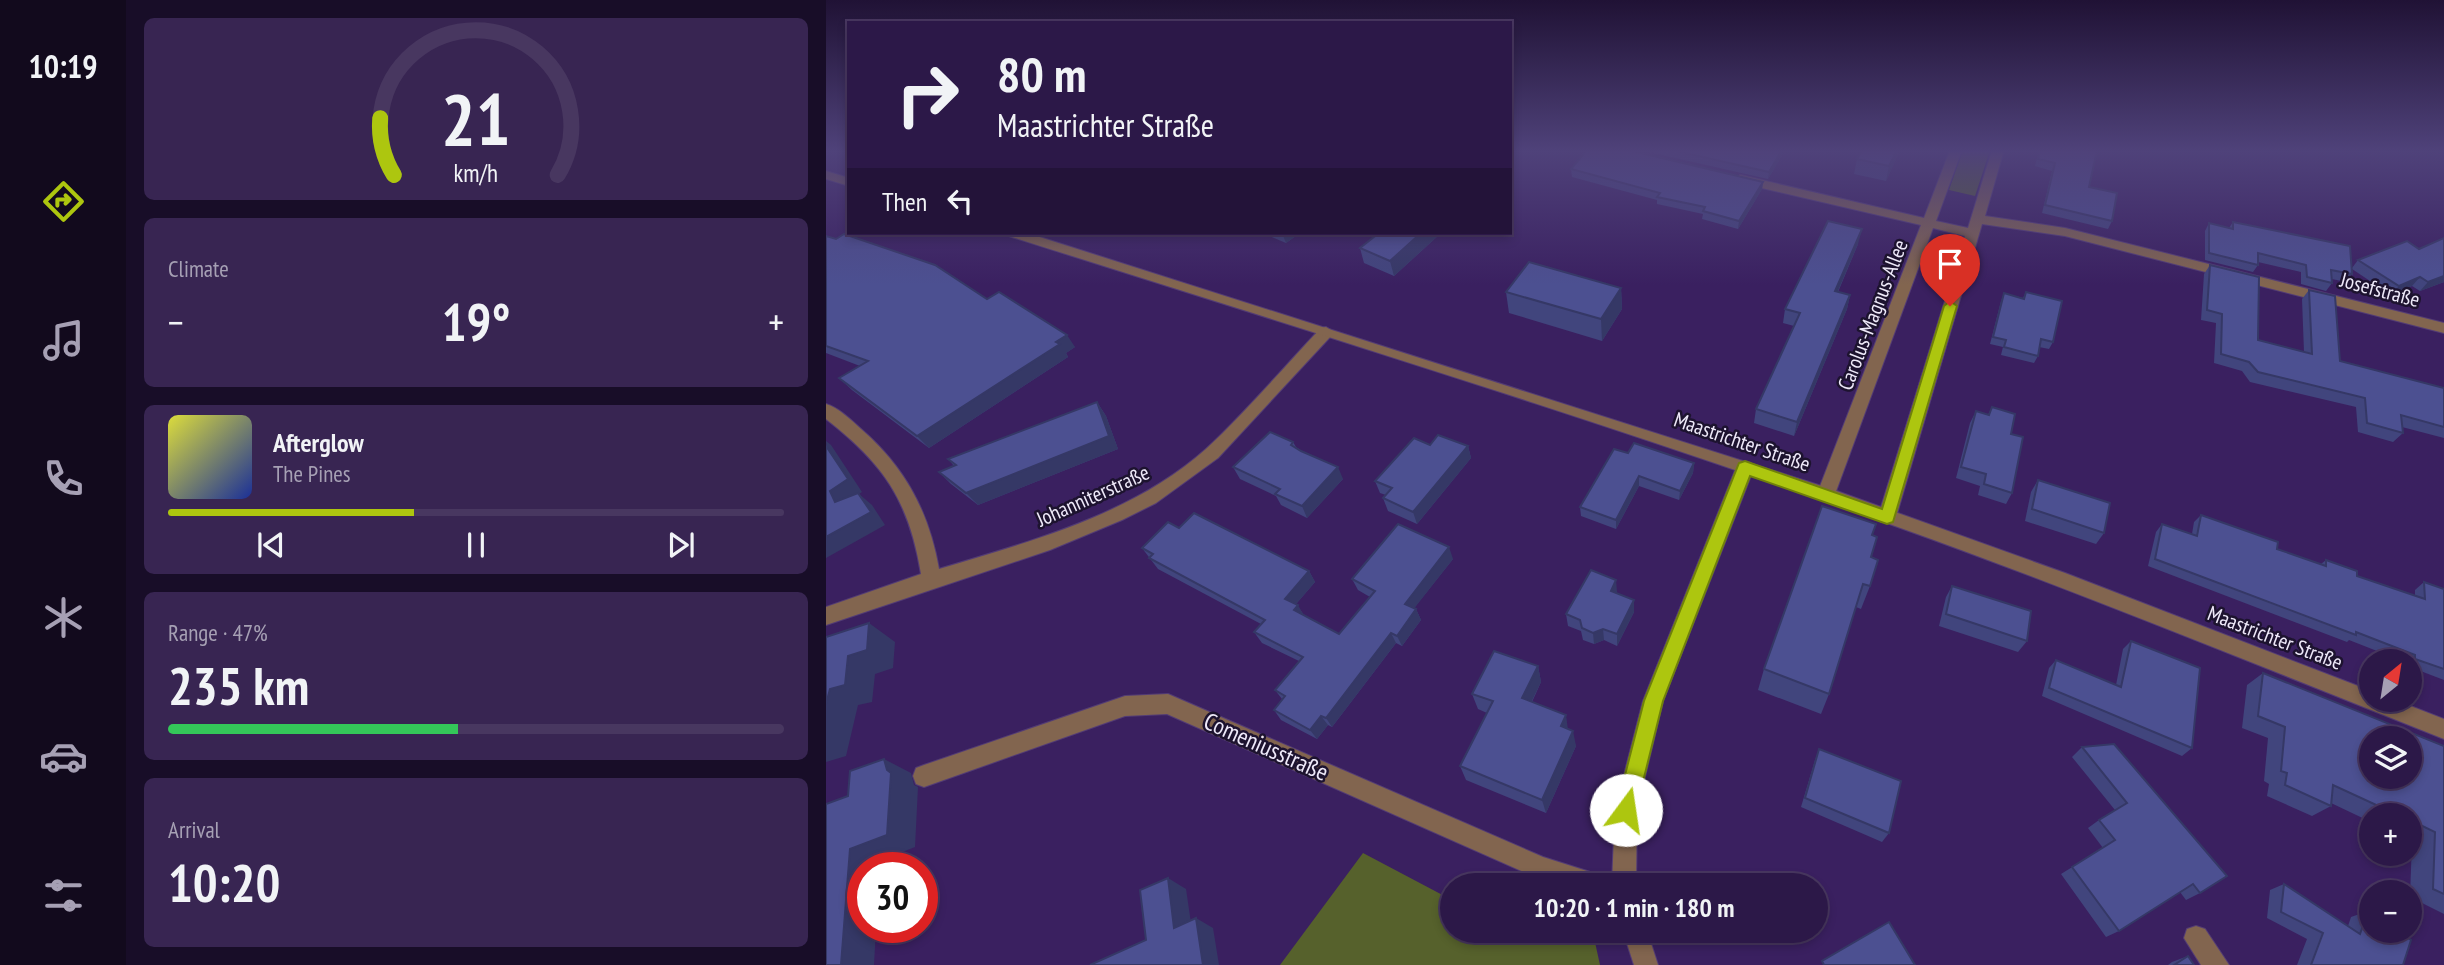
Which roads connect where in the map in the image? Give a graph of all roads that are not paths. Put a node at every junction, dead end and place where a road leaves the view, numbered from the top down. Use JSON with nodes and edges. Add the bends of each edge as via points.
{"nodes":[{"id":1,"x":1810,"y":195,"type":"edge"},
{"id":2,"x":1940,"y":195,"type":"edge"},
{"id":3,"x":1984,"y":195,"type":"edge"},
{"id":4,"x":1930,"y":223,"type":"junction"},
{"id":5,"x":1975,"y":226,"type":"junction"},
{"id":6,"x":1020,"y":235,"type":"edge"},
{"id":7,"x":2444,"y":328,"type":"edge"},
{"id":8,"x":1326,"y":332,"type":"junction"},
{"id":9,"x":826,"y":410,"type":"edge"},
{"id":10,"x":1745,"y":468,"type":"junction"},
{"id":11,"x":1826,"y":494,"type":"junction"},
{"id":12,"x":1887,"y":517,"type":"junction"},
{"id":13,"x":931,"y":579,"type":"junction"},
{"id":14,"x":826,"y":616,"type":"edge"},
{"id":15,"x":2444,"y":729,"type":"edge"},
{"id":16,"x":924,"y":775,"type":"dead end"},
{"id":17,"x":1558,"y":873,"type":"edge"},
{"id":18,"x":1624,"y":873,"type":"edge"},
{"id":19,"x":2196,"y":938,"type":"dead end"},
{"id":20,"x":1639,"y":943,"type":"edge"},
{"id":21,"x":1646,"y":965,"type":"edge"},
{"id":22,"x":2217,"y":965,"type":"edge"}],
"edges":[{"from":1,"to":4,"type":"street","name":"Josefstraße"},
{"from":2,"to":4,"type":"street","name":"Carolus-Magnus-Allee"},
{"from":3,"to":5,"type":"street"},
{"from":4,"to":5,"type":"street","name":"Josefstraße"},
{"from":4,"to":11,"type":"street","name":"Carolus-Magnus-Allee"},
{"from":5,"to":7,"type":"street","name":"Josefstraße","via":[[2065,232]]},
{"from":5,"to":12,"type":"street"},
{"from":6,"to":8,"type":"street","name":"Maastrichter Straße"},
{"from":8,"to":10,"type":"street","name":"Maastrichter Straße"},
{"from":8,"to":13,"type":"street","name":"Johanniterstraße","via":[[1212,453],[1139,505],[1044,543]]},
{"from":9,"to":13,"type":"street","via":[[862,436],[910,495],[926,541]]},
{"from":10,"to":11,"type":"street","name":"Maastrichter Straße"},
{"from":10,"to":18,"type":"street","via":[[1653,701],[1626,810]]},
{"from":11,"to":12,"type":"street","name":"Maastrichter Straße"},
{"from":12,"to":15,"type":"street","name":"Maastrichter Straße"},
{"from":13,"to":14,"type":"street","name":"Johanniterstraße"},
{"from":16,"to":17,"type":"street","name":"Comeniusstraße","via":[[1125,706],[1168,704]]},
{"from":19,"to":22,"type":"street"},
{"from":20,"to":21,"type":"street"}]}
